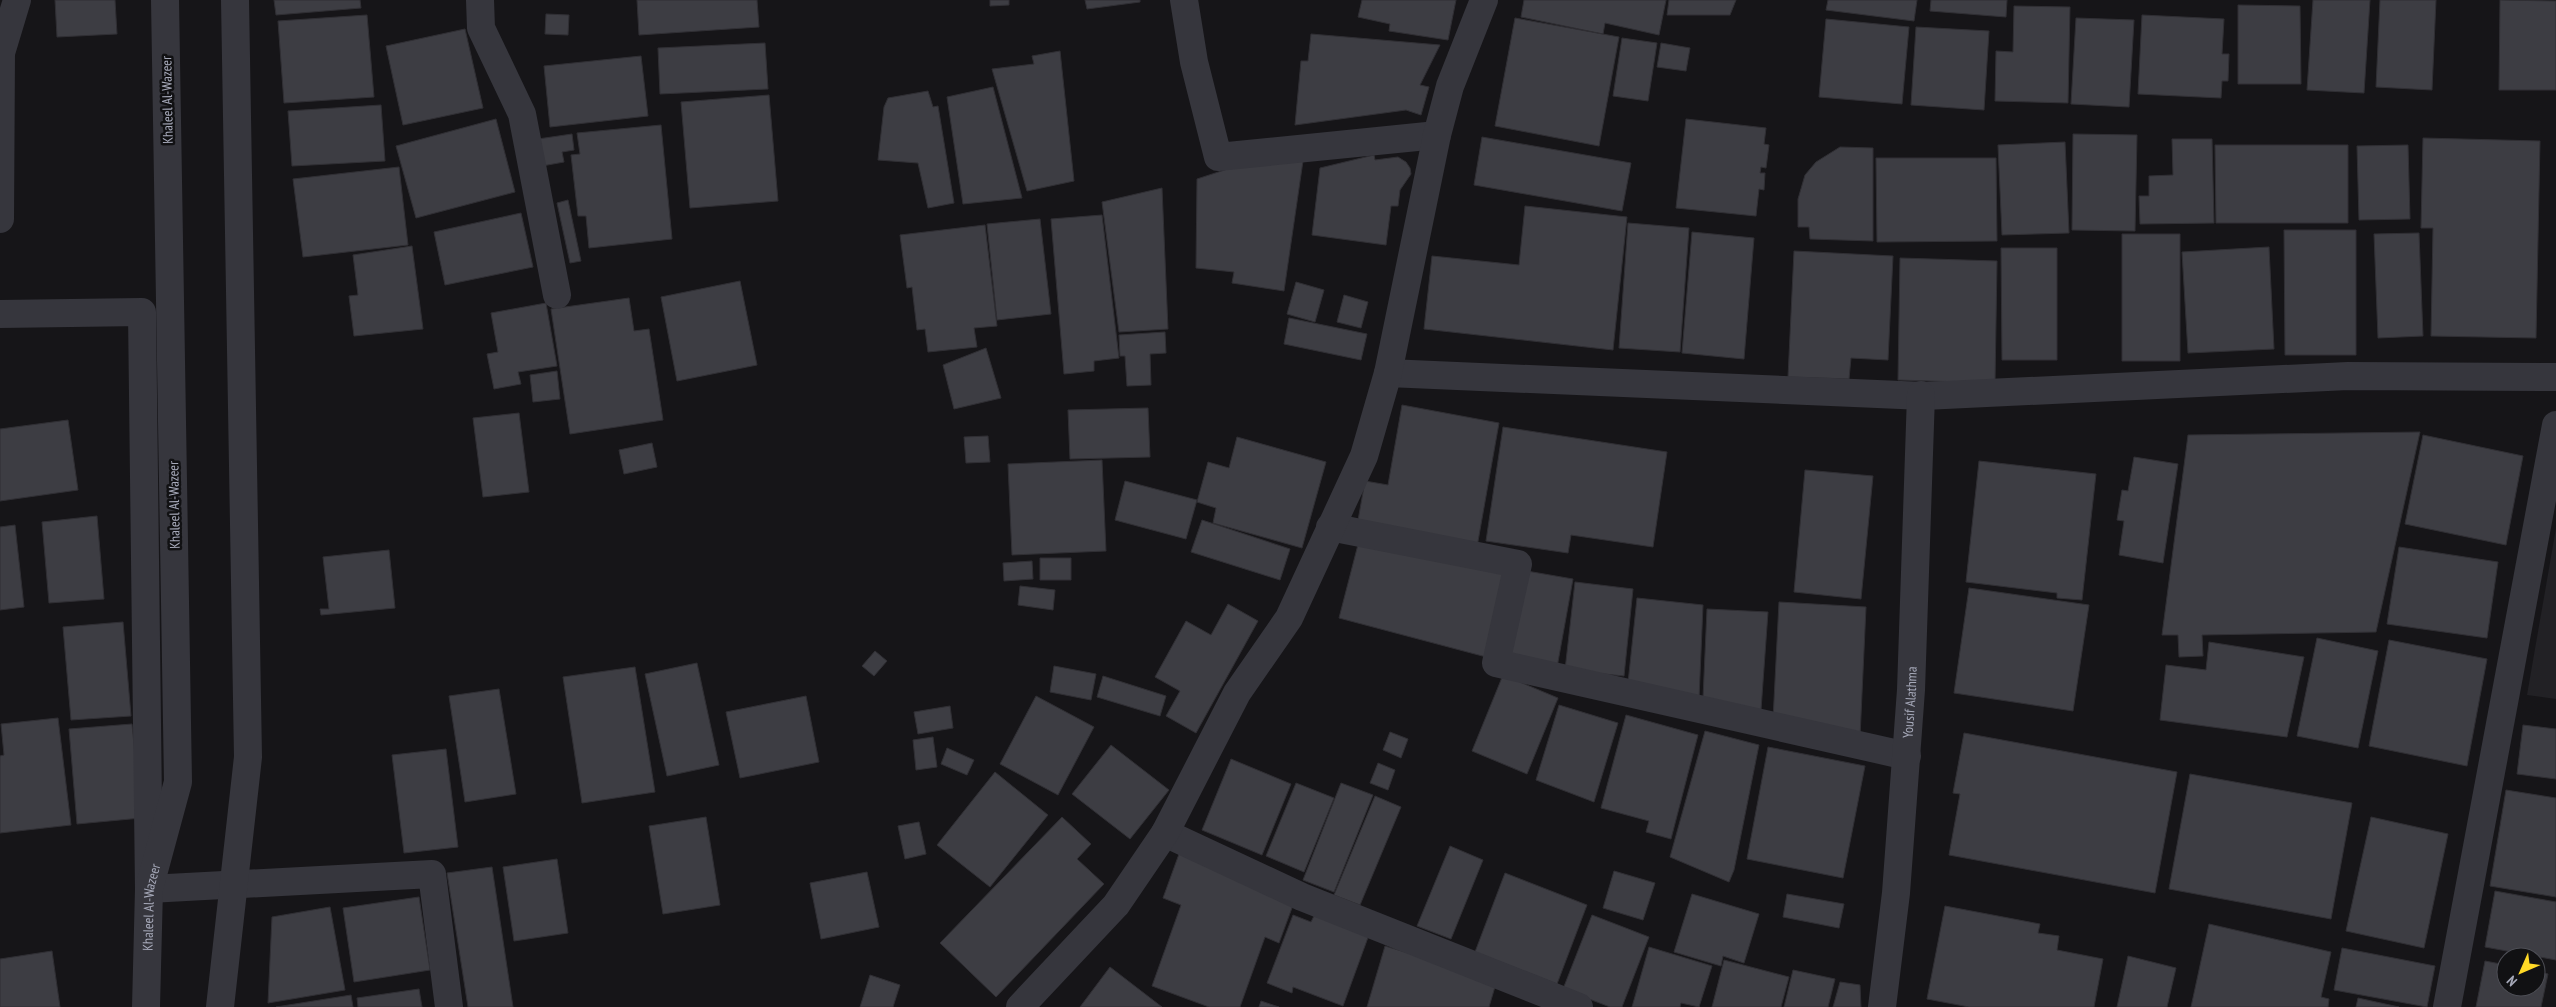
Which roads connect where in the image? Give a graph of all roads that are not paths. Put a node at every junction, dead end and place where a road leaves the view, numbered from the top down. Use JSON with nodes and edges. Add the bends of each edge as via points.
{"nodes":[{"id":1,"x":17,"y":0,"type":"edge"},
{"id":2,"x":165,"y":0,"type":"edge"},
{"id":3,"x":235,"y":0,"type":"edge"},
{"id":4,"x":480,"y":0,"type":"edge"},
{"id":5,"x":1184,"y":0,"type":"edge"},
{"id":6,"x":1484,"y":0,"type":"edge"},
{"id":7,"x":1437,"y":135,"type":"junction"},
{"id":8,"x":0,"y":219,"type":"edge"},
{"id":9,"x":557,"y":295,"type":"dead end"},
{"id":10,"x":0,"y":314,"type":"edge"},
{"id":11,"x":1388,"y":373,"type":"junction"},
{"id":12,"x":2556,"y":377,"type":"edge"},
{"id":13,"x":1921,"y":395,"type":"junction"},
{"id":14,"x":2556,"y":425,"type":"edge"},
{"id":15,"x":1330,"y":527,"type":"junction"},
{"id":16,"x":1907,"y":756,"type":"junction"},
{"id":17,"x":1165,"y":833,"type":"junction"},
{"id":18,"x":234,"y":884,"type":"junction"},
{"id":19,"x":150,"y":889,"type":"junction"},
{"id":20,"x":146,"y":1007,"type":"edge"},
{"id":21,"x":220,"y":1007,"type":"edge"},
{"id":22,"x":449,"y":1007,"type":"edge"},
{"id":23,"x":1020,"y":1007,"type":"edge"},
{"id":24,"x":1579,"y":1007,"type":"edge"},
{"id":25,"x":1882,"y":1007,"type":"edge"},
{"id":26,"x":2447,"y":1007,"type":"edge"}],
"edges":[{"from":1,"to":8,"type":"street","via":[[1,53]]},
{"from":2,"to":19,"type":"street","name":"Khaleel Al-Wazeer","via":[[178,782]]},
{"from":3,"to":18,"type":"street","via":[[248,757]]},
{"from":4,"to":9,"type":"street","via":[[481,28],[522,114]]},
{"from":5,"to":7,"type":"street","via":[[1194,62],[1218,157]]},
{"from":6,"to":7,"type":"street","via":[[1450,86]]},
{"from":7,"to":11,"type":"street"},
{"from":10,"to":19,"type":"street","via":[[142,312]]},
{"from":11,"to":13,"type":"street"},
{"from":11,"to":15,"type":"street","via":[[1364,456]]},
{"from":12,"to":13,"type":"street","via":[[2348,376]]},
{"from":13,"to":16,"type":"street","name":"Yousif Alathma"},
{"from":14,"to":26,"type":"street"},
{"from":15,"to":16,"type":"street","via":[[1518,564],[1496,663]]},
{"from":15,"to":17,"type":"street","via":[[1289,618],[1237,693]]},
{"from":16,"to":25,"type":"street","name":"Yousif Alathma","via":[[1896,893]]},
{"from":17,"to":23,"type":"street","via":[[1116,905]]},
{"from":17,"to":24,"type":"street","via":[[1302,896]]},
{"from":18,"to":19,"type":"street"},
{"from":18,"to":21,"type":"street"},
{"from":18,"to":22,"type":"street","via":[[432,874]]},
{"from":19,"to":20,"type":"street","name":"Khaleel Al-Wazeer"}]}
